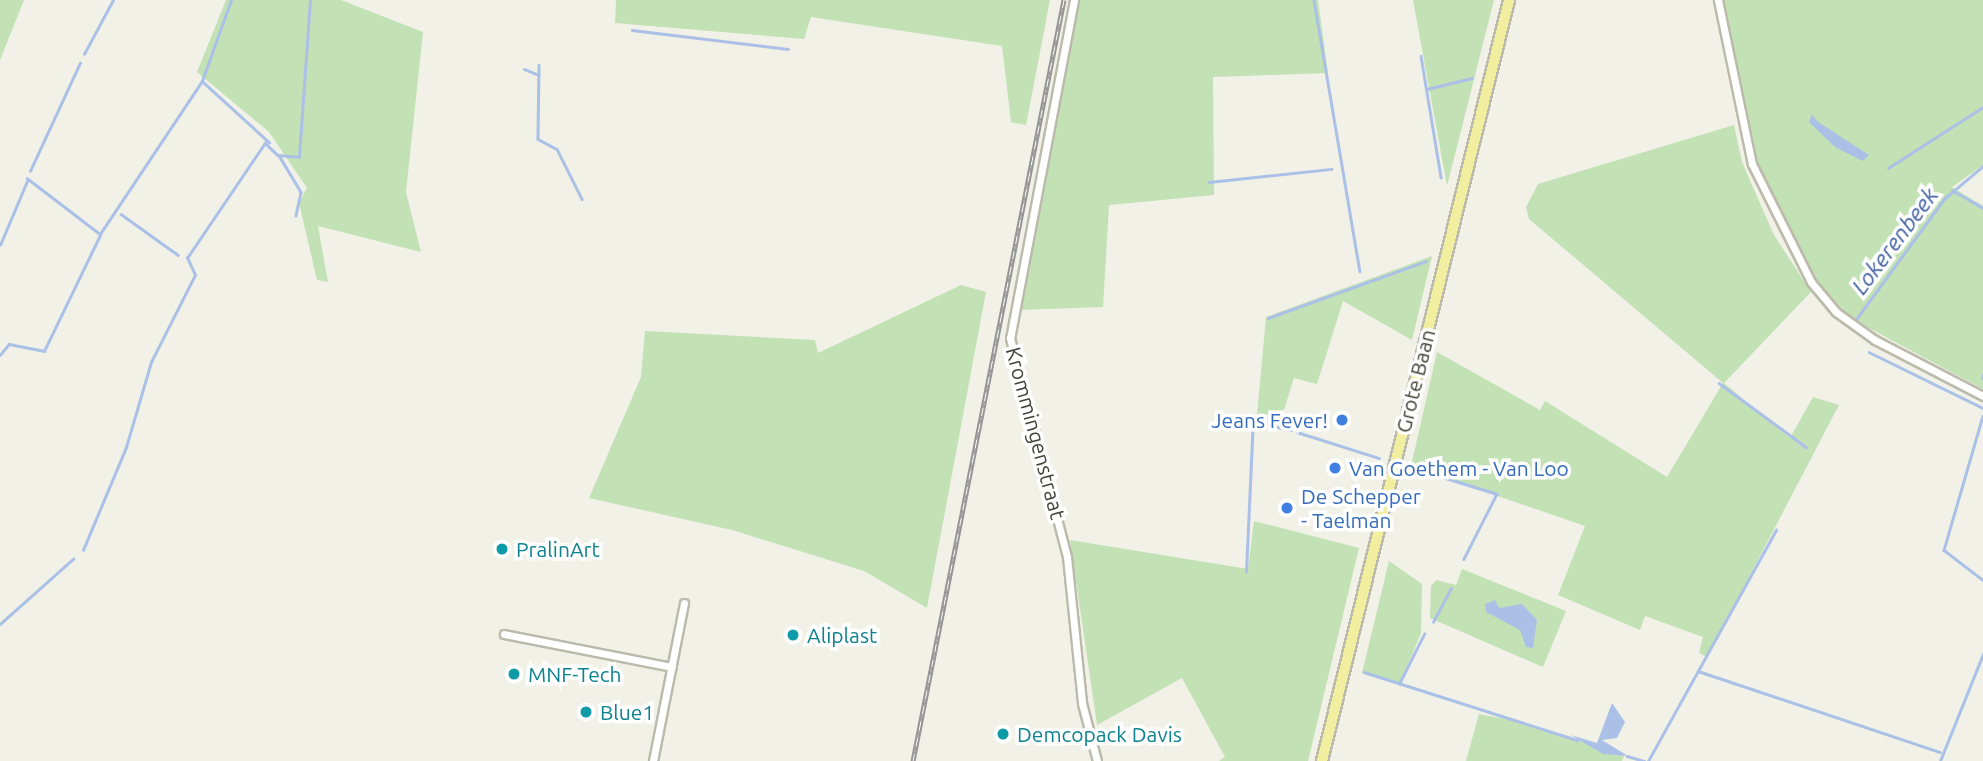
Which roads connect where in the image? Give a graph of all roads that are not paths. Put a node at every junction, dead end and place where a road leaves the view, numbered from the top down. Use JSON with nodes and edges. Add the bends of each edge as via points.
{"nodes":[{"id":1,"x":1074,"y":0,"type":"edge"},
{"id":2,"x":1509,"y":0,"type":"edge"},
{"id":3,"x":1718,"y":0,"type":"edge"},
{"id":4,"x":1983,"y":396,"type":"edge"},
{"id":5,"x":684,"y":603,"type":"dead end"},
{"id":6,"x":503,"y":635,"type":"dead end"},
{"id":7,"x":672,"y":667,"type":"junction"},
{"id":8,"x":653,"y":761,"type":"edge"},
{"id":9,"x":1097,"y":761,"type":"edge"},
{"id":10,"x":1321,"y":761,"type":"edge"}],
"edges":[{"from":1,"to":9,"type":"street","name":"Krommingenstraat","via":[[1010,338],[1067,557],[1082,703]]},
{"from":2,"to":10,"type":"main road","name":"Grote Baan"},
{"from":3,"to":4,"type":"street","via":[[1752,164],[1811,282],[1836,312],[1875,341]]},
{"from":5,"to":7,"type":"street"},
{"from":6,"to":7,"type":"street"},
{"from":7,"to":8,"type":"street"}]}
